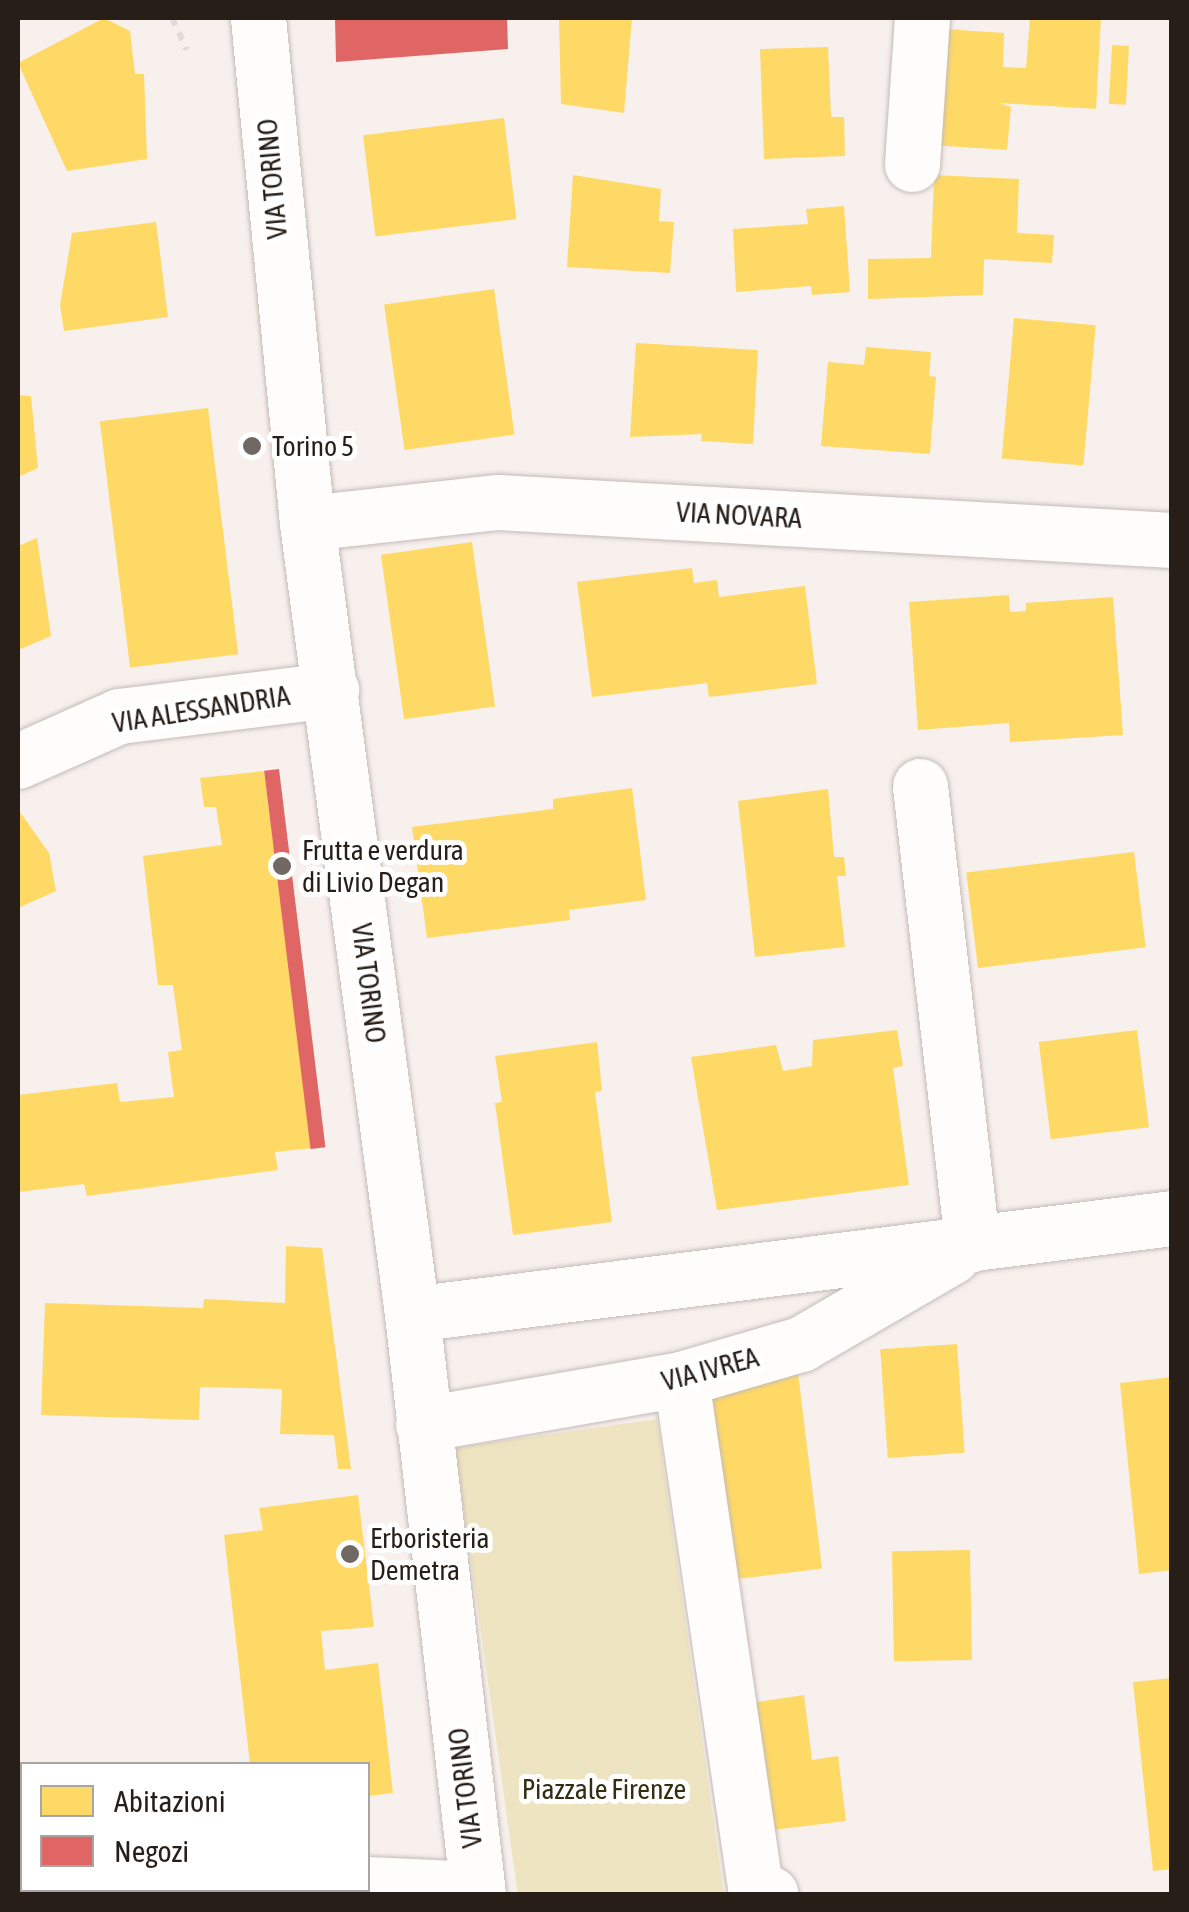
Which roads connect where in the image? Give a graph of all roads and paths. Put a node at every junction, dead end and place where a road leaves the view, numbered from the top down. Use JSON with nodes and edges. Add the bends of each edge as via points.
{"nodes":[{"id":1,"x":172,"y":18,"type":"edge"},
{"id":2,"x":258,"y":18,"type":"edge"},
{"id":3,"x":922,"y":18,"type":"edge"},
{"id":4,"x":187,"y":50,"type":"dead end"},
{"id":5,"x":912,"y":164,"type":"dead end"},
{"id":6,"x":307,"y":524,"type":"junction"},
{"id":7,"x":1172,"y":540,"type":"edge"},
{"id":8,"x":331,"y":690,"type":"junction"},
{"id":9,"x":18,"y":762,"type":"edge"},
{"id":10,"x":920,"y":786,"type":"dead end"},
{"id":11,"x":1172,"y":1218,"type":"edge"},
{"id":12,"x":972,"y":1244,"type":"junction"},
{"id":13,"x":412,"y":1314,"type":"junction"},
{"id":14,"x":682,"y":1379,"type":"junction"},
{"id":15,"x":423,"y":1424,"type":"junction"},
{"id":16,"x":370,"y":1884,"type":"edge"},
{"id":17,"x":478,"y":1892,"type":"edge"},
{"id":18,"x":771,"y":1894,"type":"edge"}],
"edges":[{"from":1,"to":4,"type":"path"},
{"from":2,"to":6,"type":"street","name":"VIA TORINO"},
{"from":3,"to":5,"type":"street"},
{"from":6,"to":7,"type":"street","name":"VIA NOVARA","via":[[498,502]]},
{"from":6,"to":8,"type":"street","name":"VIA TORINO"},
{"from":8,"to":9,"type":"street","name":"VIA ALESSANDRIA","via":[[120,716]]},
{"from":8,"to":13,"type":"street","name":"VIA TORINO"},
{"from":10,"to":12,"type":"street"},
{"from":11,"to":12,"type":"street","name":"VIA IVREA"},
{"from":12,"to":13,"type":"street","name":"VIA IVREA"},
{"from":12,"to":14,"type":"street","name":"VIA IVREA","via":[[802,1344]]},
{"from":13,"to":15,"type":"street","name":"VIA TORINO"},
{"from":14,"to":15,"type":"street","name":"VIA IVREA"},
{"from":14,"to":18,"type":"street","via":[[755,1887]]},
{"from":15,"to":17,"type":"street","name":"VIA TORINO"},
{"from":16,"to":17,"type":"street"}]}
